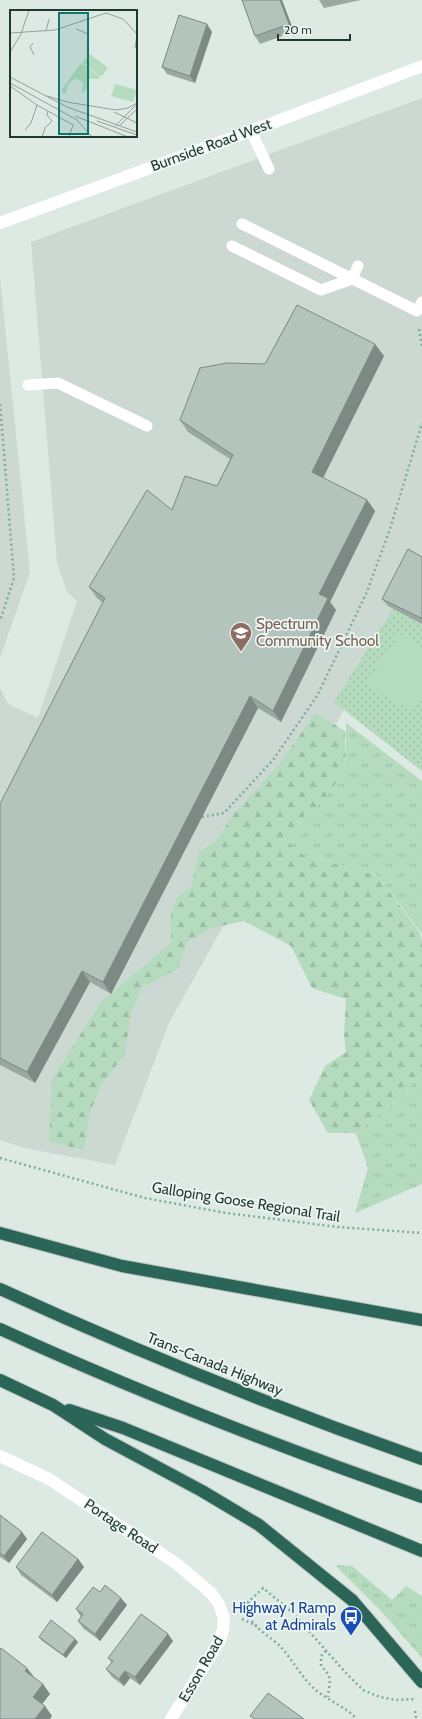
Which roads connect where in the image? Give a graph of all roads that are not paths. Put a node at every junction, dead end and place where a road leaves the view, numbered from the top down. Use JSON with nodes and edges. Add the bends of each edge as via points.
{"nodes":[{"id":1,"x":422,"y":66,"type":"edge"},
{"id":2,"x":251,"y":131,"type":"junction"},
{"id":3,"x":269,"y":169,"type":"dead end"},
{"id":4,"x":0,"y":223,"type":"edge"},
{"id":5,"x":242,"y":224,"type":"dead end"},
{"id":6,"x":232,"y":246,"type":"dead end"},
{"id":7,"x":358,"y":266,"type":"dead end"},
{"id":8,"x":352,"y":279,"type":"junction"},
{"id":9,"x":422,"y":302,"type":"edge"},
{"id":10,"x":28,"y":385,"type":"dead end"},
{"id":11,"x":147,"y":426,"type":"dead end"},
{"id":12,"x":0,"y":1233,"type":"edge"},
{"id":13,"x":0,"y":1289,"type":"edge"},
{"id":14,"x":422,"y":1320,"type":"edge"},
{"id":15,"x":0,"y":1329,"type":"edge"},
{"id":16,"x":0,"y":1380,"type":"edge"},
{"id":17,"x":52,"y":1405,"type":"junction"},
{"id":18,"x":0,"y":1456,"type":"edge"},
{"id":19,"x":422,"y":1459,"type":"edge"},
{"id":20,"x":422,"y":1497,"type":"edge"},
{"id":21,"x":422,"y":1551,"type":"edge"},
{"id":22,"x":230,"y":1616,"type":"joint"},
{"id":23,"x":422,"y":1682,"type":"edge"},
{"id":24,"x":171,"y":1719,"type":"edge"}],
"edges":[{"from":1,"to":2,"type":"street","name":"Burnside Road West"},
{"from":2,"to":3,"type":"lane"},
{"from":2,"to":4,"type":"street","name":"Burnside Road West"},
{"from":5,"to":8,"type":"lane"},
{"from":6,"to":8,"type":"lane","via":[[321,290]]},
{"from":7,"to":8,"type":"lane"},
{"from":8,"to":9,"type":"lane","via":[[418,311]]},
{"from":10,"to":11,"type":"lane","via":[[58,383]]},
{"from":12,"to":14,"type":"highway","via":[[122,1266]]},
{"from":13,"to":19,"type":"highway","name":"Trans-Canada Highway","via":[[213,1381]]},
{"from":15,"to":20,"type":"highway","via":[[130,1386]]},
{"from":16,"to":17,"type":"highway"},
{"from":17,"to":21,"type":"highway","via":[[123,1428]]},
{"from":17,"to":23,"type":"highway","via":[[105,1439],[202,1491],[258,1525],[352,1600]]},
{"from":18,"to":22,"type":"street","name":"Portage Road","via":[[49,1478],[177,1564],[211,1593]]},
{"from":22,"to":24,"type":"street","name":"Esson Road","via":[[219,1642]]}]}
